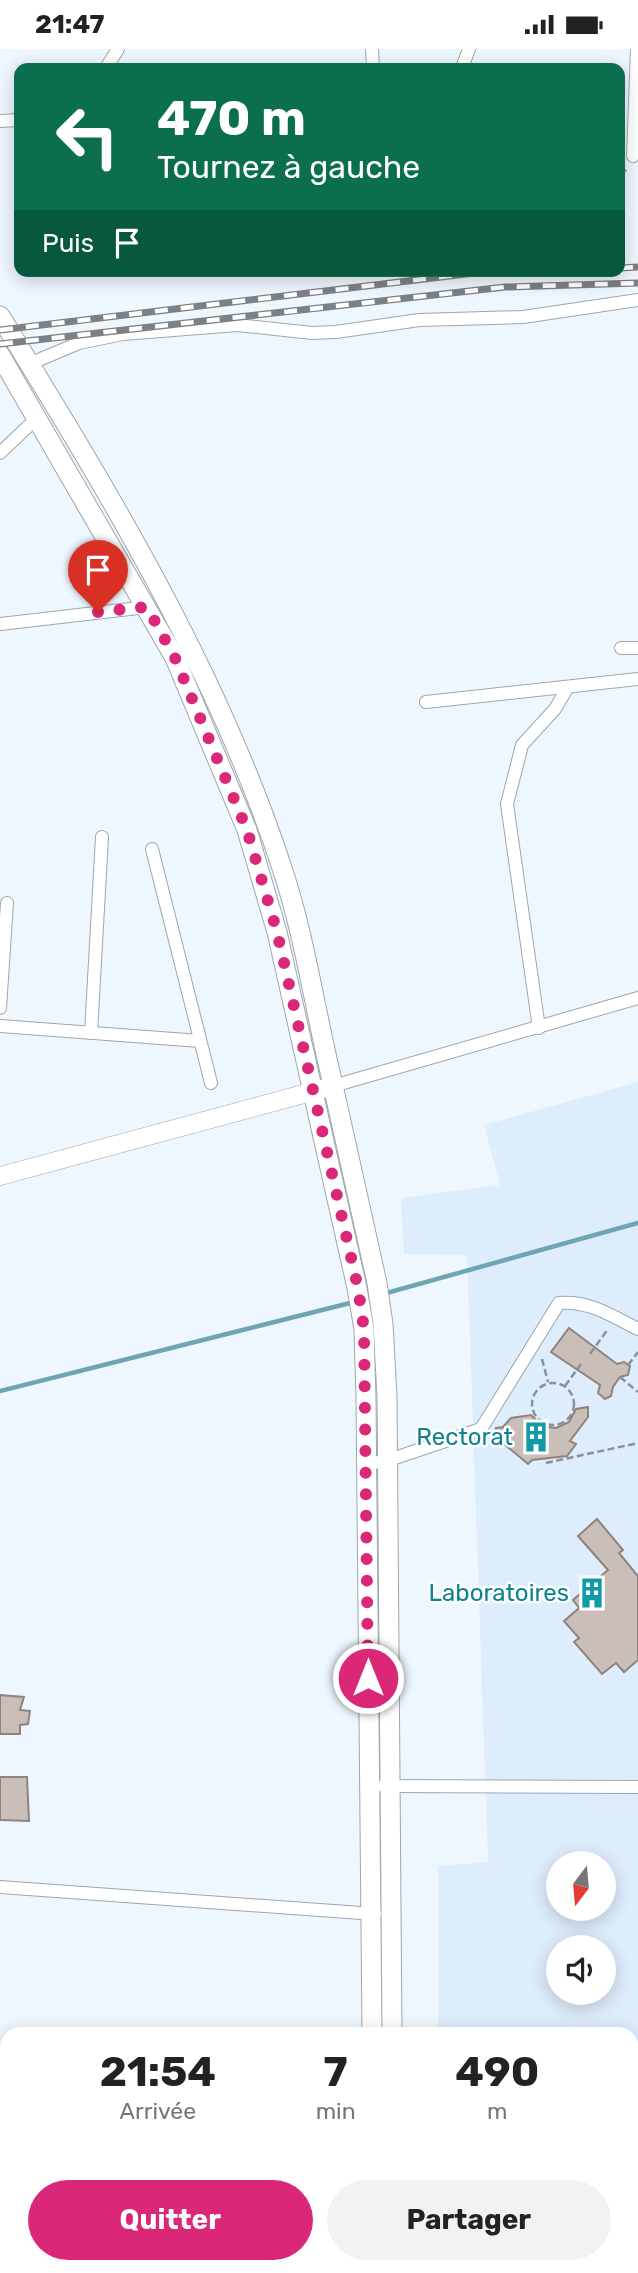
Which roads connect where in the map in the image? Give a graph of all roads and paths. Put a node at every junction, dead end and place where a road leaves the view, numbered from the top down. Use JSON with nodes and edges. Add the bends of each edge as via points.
{"nodes":[{"id":1,"x":637,"y":49,"type":"edge"},
{"id":2,"x":633,"y":156,"type":"dead end"},
{"id":3,"x":638,"y":300,"type":"edge"},
{"id":4,"x":0,"y":316,"type":"edge"},
{"id":5,"x":0,"y":355,"type":"edge"},
{"id":6,"x":29,"y":364,"type":"junction"},
{"id":7,"x":37,"y":418,"type":"junction"},
{"id":8,"x":0,"y":453,"type":"edge"},
{"id":9,"x":147,"y":607,"type":"junction"},
{"id":10,"x":0,"y":624,"type":"edge"},
{"id":11,"x":621,"y":648,"type":"dead end"},
{"id":12,"x":638,"y":648,"type":"edge"},
{"id":13,"x":638,"y":679,"type":"edge"},
{"id":14,"x":568,"y":687,"type":"junction"},
{"id":15,"x":426,"y":702,"type":"dead end"},
{"id":16,"x":102,"y":837,"type":"dead end"},
{"id":17,"x":152,"y":849,"type":"dead end"},
{"id":18,"x":8,"y":902,"type":"dead end"},
{"id":19,"x":638,"y":998,"type":"edge"},
{"id":20,"x":0,"y":1008,"type":"edge"},
{"id":21,"x":0,"y":1026,"type":"edge"},
{"id":22,"x":538,"y":1028,"type":"junction"},
{"id":23,"x":91,"y":1033,"type":"junction"},
{"id":24,"x":200,"y":1041,"type":"junction"},
{"id":25,"x":211,"y":1083,"type":"dead end"},
{"id":26,"x":333,"y":1086,"type":"junction"},
{"id":27,"x":314,"y":1093,"type":"junction"},
{"id":28,"x":0,"y":1176,"type":"edge"},
{"id":29,"x":367,"y":1285,"type":"junction"},
{"id":30,"x":616,"y":1318,"type":"junction"},
{"id":31,"x":373,"y":1327,"type":"junction"},
{"id":32,"x":638,"y":1329,"type":"edge"},
{"id":33,"x":536,"y":1339,"type":"junction"},
{"id":34,"x":638,"y":1352,"type":"edge"},
{"id":35,"x":590,"y":1353,"type":"dead end"},
{"id":36,"x":581,"y":1364,"type":"dead end"},
{"id":37,"x":628,"y":1365,"type":"dead end"},
{"id":38,"x":620,"y":1377,"type":"dead end"},
{"id":39,"x":548,"y":1382,"type":"junction"},
{"id":40,"x":565,"y":1386,"type":"junction"},
{"id":41,"x":638,"y":1392,"type":"edge"},
{"id":42,"x":638,"y":1443,"type":"edge"},
{"id":43,"x":386,"y":1461,"type":"junction"},
{"id":44,"x":366,"y":1464,"type":"junction"},
{"id":45,"x":546,"y":1464,"type":"dead end"},
{"id":46,"x":369,"y":1786,"type":"junction"},
{"id":47,"x":389,"y":1786,"type":"junction"},
{"id":48,"x":638,"y":1787,"type":"edge"},
{"id":49,"x":0,"y":1887,"type":"edge"},
{"id":50,"x":390,"y":1913,"type":"junction"},
{"id":51,"x":369,"y":1915,"type":"junction"},
{"id":52,"x":372,"y":2027,"type":"edge"},
{"id":53,"x":392,"y":2027,"type":"edge"}],
"edges":[{"from":1,"to":2,"type":"street"},
{"from":3,"to":6,"type":"street","via":[[523,317],[419,320],[337,332],[237,325],[123,334],[79,343]]},
{"from":4,"to":6,"type":"main road"},
{"from":5,"to":7,"type":"main road"},
{"from":6,"to":26,"type":"main road","via":[[161,586],[233,739],[299,926]]},
{"from":7,"to":8,"type":"street"},
{"from":7,"to":9,"type":"main road"},
{"from":9,"to":10,"type":"street"},
{"from":9,"to":27,"type":"main road","via":[[175,658],[247,830],[277,932]]},
{"from":11,"to":12,"type":"street"},
{"from":13,"to":14,"type":"street"},
{"from":14,"to":15,"type":"street"},
{"from":14,"to":22,"type":"street","via":[[522,745],[507,804]]},
{"from":16,"to":23,"type":"street"},
{"from":17,"to":24,"type":"street"},
{"from":18,"to":20,"type":"street"},
{"from":19,"to":22,"type":"street"},
{"from":21,"to":23,"type":"street"},
{"from":22,"to":26,"type":"street"},
{"from":23,"to":24,"type":"street"},
{"from":24,"to":25,"type":"street"},
{"from":26,"to":27,"type":"street"},
{"from":26,"to":29,"type":"main road"},
{"from":27,"to":28,"type":"street"},
{"from":27,"to":29,"type":"main road"},
{"from":29,"to":31,"type":"main road"},
{"from":30,"to":32,"type":"street"},
{"from":30,"to":33,"type":"street","via":[[574,1301],[559,1303]]},
{"from":30,"to":35,"type":"path"},
{"from":31,"to":43,"type":"main road","via":[[387,1397]]},
{"from":31,"to":44,"type":"main road"},
{"from":33,"to":39,"type":"path"},
{"from":33,"to":43,"type":"street","via":[[481,1429]]},
{"from":34,"to":37,"type":"path"},
{"from":36,"to":40,"type":"path"},
{"from":38,"to":41,"type":"path"},
{"from":39,"to":40,"type":"path"},
{"from":39,"to":40,"type":"path","via":[[537,1389],[531,1408],[538,1419],[550,1425],[563,1423],[572,1413],[574,1399]]},
{"from":42,"to":45,"type":"path"},
{"from":43,"to":44,"type":"street"},
{"from":43,"to":47,"type":"main road"},
{"from":44,"to":46,"type":"main road"},
{"from":46,"to":47,"type":"street"},
{"from":46,"to":51,"type":"main road"},
{"from":47,"to":48,"type":"street"},
{"from":47,"to":50,"type":"main road"},
{"from":49,"to":51,"type":"street"},
{"from":50,"to":51,"type":"street"},
{"from":50,"to":53,"type":"main road"},
{"from":51,"to":52,"type":"main road"}]}
